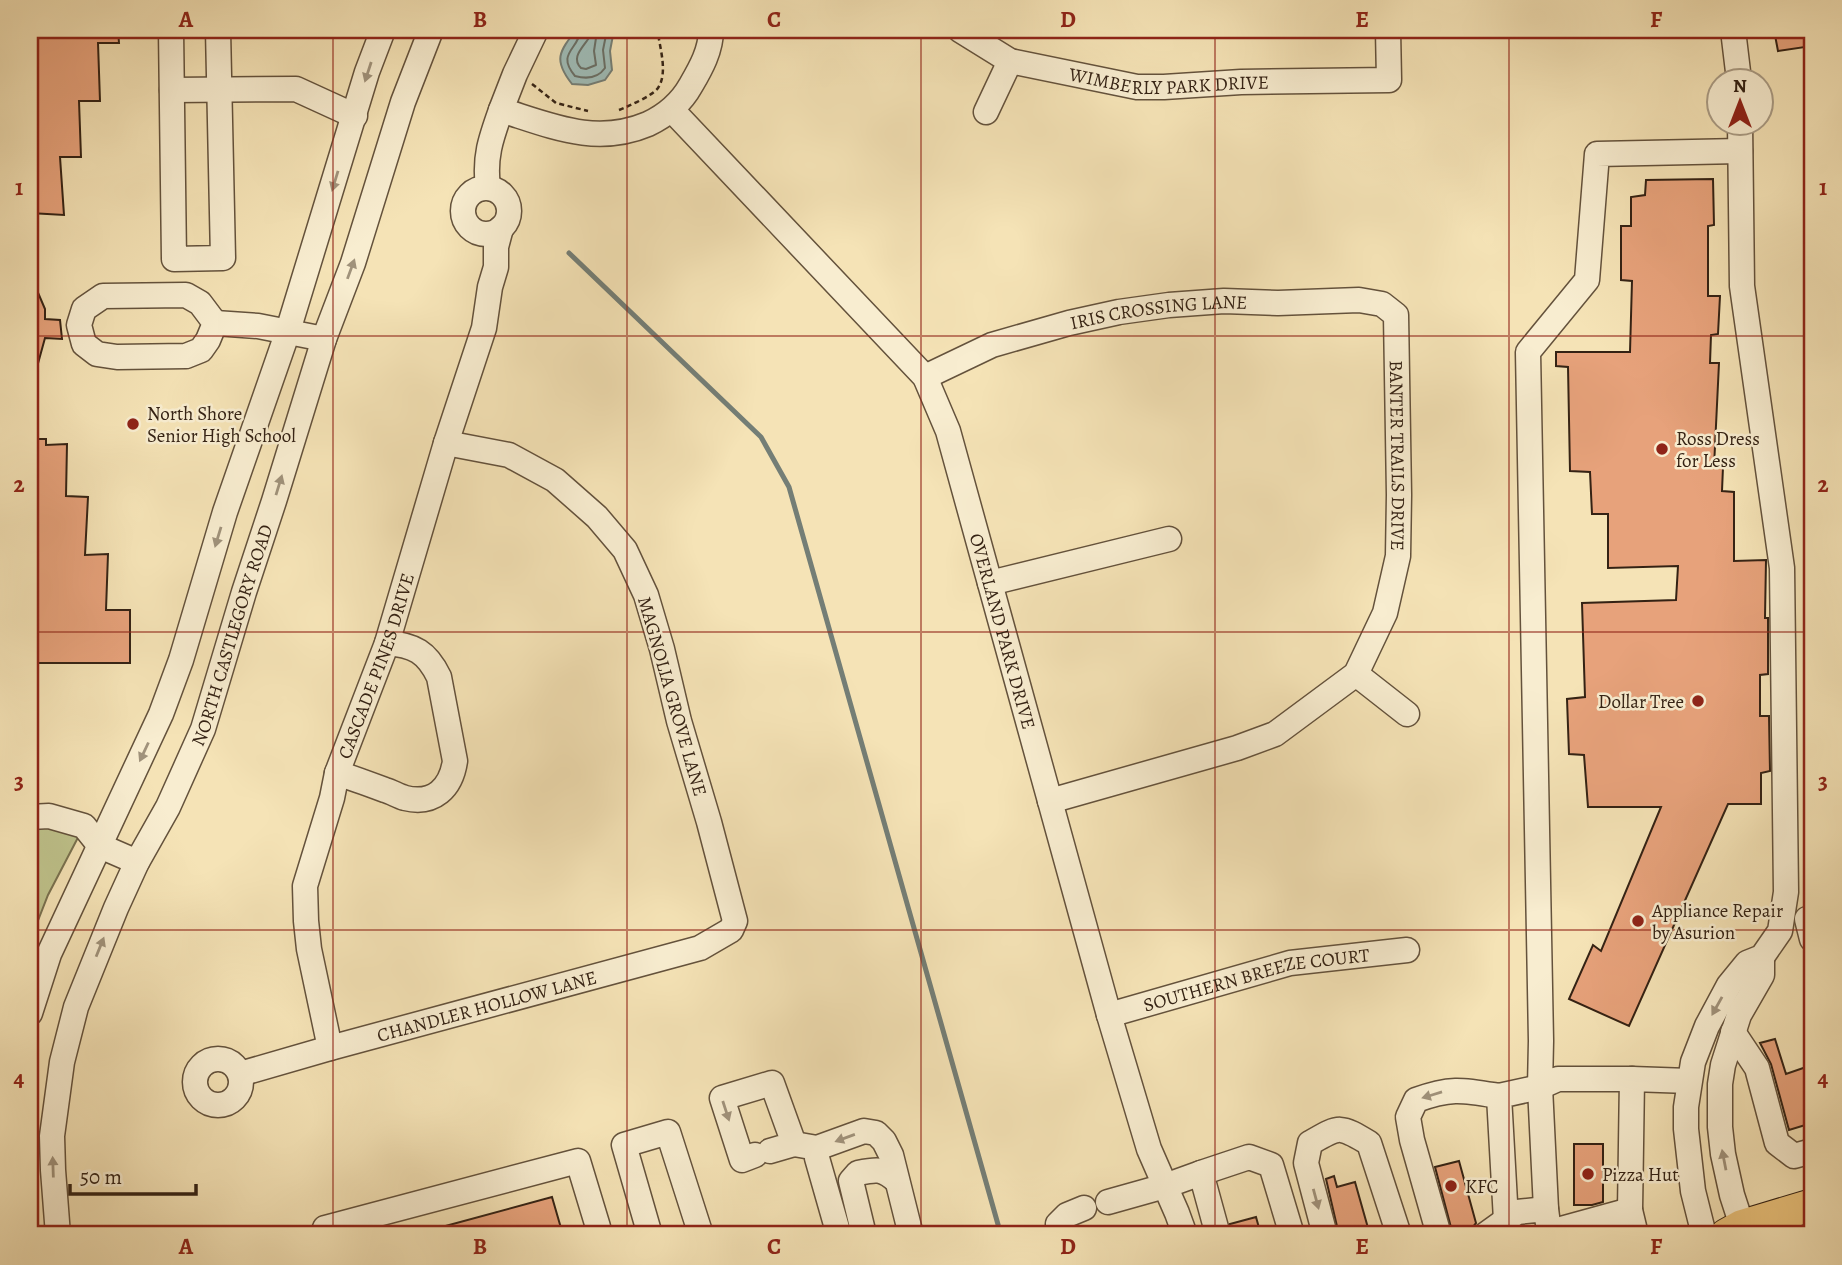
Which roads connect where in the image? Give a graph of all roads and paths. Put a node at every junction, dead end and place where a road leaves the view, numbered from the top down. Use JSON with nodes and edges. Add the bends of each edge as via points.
{"nodes":[{"id":1,"x":171,"y":30,"type":"edge"},
{"id":2,"x":218,"y":30,"type":"edge"},
{"id":3,"x":383,"y":30,"type":"edge"},
{"id":4,"x":431,"y":30,"type":"edge"},
{"id":5,"x":536,"y":30,"type":"edge"},
{"id":6,"x":660,"y":30,"type":"edge"},
{"id":7,"x":711,"y":30,"type":"edge"},
{"id":8,"x":960,"y":30,"type":"edge"},
{"id":9,"x":1388,"y":30,"type":"edge"},
{"id":10,"x":1733,"y":30,"type":"edge"},
{"id":11,"x":1010,"y":61,"type":"junction"},
{"id":12,"x":1737,"y":66,"type":"edge"},
{"id":13,"x":515,"y":74,"type":"junction"},
{"id":14,"x":219,"y":89,"type":"junction"},
{"id":15,"x":172,"y":90,"type":"junction"},
{"id":16,"x":501,"y":110,"type":"junction"},
{"id":17,"x":672,"y":110,"type":"junction"},
{"id":18,"x":593,"y":112,"type":"dead end"},
{"id":19,"x":615,"y":112,"type":"dead end"},
{"id":20,"x":986,"y":112,"type":"dead end"},
{"id":21,"x":355,"y":116,"type":"junction"},
{"id":22,"x":1740,"y":136,"type":"edge"},
{"id":23,"x":1740,"y":151,"type":"junction"},
{"id":24,"x":488,"y":187,"type":"junction"},
{"id":25,"x":501,"y":228,"type":"junction"},
{"id":26,"x":472,"y":230,"type":"junction"},
{"id":27,"x":490,"y":288,"type":"junction"},
{"id":28,"x":1396,"y":315,"type":"joint"},
{"id":29,"x":215,"y":323,"type":"junction"},
{"id":30,"x":288,"y":331,"type":"junction"},
{"id":31,"x":324,"y":339,"type":"junction"},
{"id":32,"x":925,"y":377,"type":"junction"},
{"id":33,"x":446,"y":443,"type":"junction"},
{"id":34,"x":1169,"y":539,"type":"dead end"},
{"id":35,"x":990,"y":583,"type":"junction"},
{"id":36,"x":387,"y":643,"type":"junction"},
{"id":37,"x":1356,"y":674,"type":"junction"},
{"id":38,"x":1407,"y":714,"type":"dead end"},
{"id":39,"x":338,"y":772,"type":"junction"},
{"id":40,"x":1050,"y":801,"type":"junction"},
{"id":41,"x":30,"y":817,"type":"edge"},
{"id":42,"x":100,"y":846,"type":"junction"},
{"id":43,"x":137,"y":862,"type":"junction"},
{"id":44,"x":731,"y":930,"type":"joint"},
{"id":45,"x":1407,"y":950,"type":"dead end"},
{"id":46,"x":1762,"y":957,"type":"junction"},
{"id":47,"x":30,"y":1013,"type":"edge"},
{"id":48,"x":1109,"y":1016,"type":"junction"},
{"id":49,"x":1733,"y":1032,"type":"junction"},
{"id":50,"x":330,"y":1048,"type":"junction"},
{"id":51,"x":240,"y":1074,"type":"dead end"},
{"id":52,"x":1721,"y":1078,"type":"junction"},
{"id":53,"x":1632,"y":1079,"type":"junction"},
{"id":54,"x":1689,"y":1081,"type":"junction"},
{"id":55,"x":1761,"y":1085,"type":"junction"},
{"id":56,"x":1540,"y":1087,"type":"junction"},
{"id":57,"x":1499,"y":1096,"type":"junction"},
{"id":58,"x":805,"y":1146,"type":"junction"},
{"id":59,"x":1812,"y":1151,"type":"edge"},
{"id":60,"x":1201,"y":1172,"type":"junction"},
{"id":61,"x":897,"y":1181,"type":"junction"},
{"id":62,"x":1165,"y":1186,"type":"junction"},
{"id":63,"x":1108,"y":1202,"type":"dead end"},
{"id":64,"x":1812,"y":1205,"type":"edge"},
{"id":65,"x":1084,"y":1209,"type":"dead end"},
{"id":66,"x":1630,"y":1210,"type":"junction"},
{"id":67,"x":1506,"y":1220,"type":"junction"},
{"id":68,"x":1549,"y":1226,"type":"edge"},
{"id":69,"x":598,"y":1227,"type":"dead end"},
{"id":70,"x":1738,"y":1232,"type":"edge"},
{"id":71,"x":318,"y":1233,"type":"edge"},
{"id":72,"x":58,"y":1235,"type":"edge"},
{"id":73,"x":650,"y":1235,"type":"edge"},
{"id":74,"x":701,"y":1235,"type":"edge"},
{"id":75,"x":839,"y":1235,"type":"edge"},
{"id":76,"x":863,"y":1235,"type":"edge"},
{"id":77,"x":911,"y":1235,"type":"edge"},
{"id":78,"x":1058,"y":1235,"type":"edge"},
{"id":79,"x":1185,"y":1235,"type":"edge"},
{"id":80,"x":1218,"y":1235,"type":"edge"},
{"id":81,"x":1292,"y":1235,"type":"edge"},
{"id":82,"x":1325,"y":1235,"type":"edge"},
{"id":83,"x":1399,"y":1235,"type":"edge"},
{"id":84,"x":1439,"y":1235,"type":"edge"},
{"id":85,"x":1485,"y":1235,"type":"edge"},
{"id":86,"x":1636,"y":1235,"type":"edge"},
{"id":87,"x":1704,"y":1235,"type":"edge"}],
"edges":[{"from":1,"to":15,"type":"street"},
{"from":2,"to":14,"type":"street"},
{"from":3,"to":21,"type":"street","name":"NORTH CASTLEGORY ROAD","one_way":true},
{"from":31,"to":4,"type":"street","name":"NORTH CASTLEGORY ROAD","one_way":true},
{"from":5,"to":13,"type":"street"},
{"from":6,"to":19,"type":"path","via":[[663,72],[658,88]]},
{"from":7,"to":17,"type":"street","via":[[705,61]]},
{"from":8,"to":11,"type":"street","name":"WIMBERLY PARK DRIVE"},
{"from":9,"to":11,"type":"street","name":"WIMBERLY PARK DRIVE","via":[[1389,80],[1137,87]]},
{"from":10,"to":12,"type":"street"},
{"from":11,"to":20,"type":"street"},
{"from":13,"to":16,"type":"street"},
{"from":13,"to":18,"type":"path","via":[[556,103]]},
{"from":14,"to":15,"type":"street"},
{"from":14,"to":15,"type":"street","via":[[223,258],[174,259]]},
{"from":14,"to":21,"type":"street","via":[[296,89]]},
{"from":16,"to":17,"type":"street","via":[[564,130],[601,135],[631,131]]},
{"from":16,"to":24,"type":"street","via":[[489,145]]},
{"from":17,"to":32,"type":"street","name":"OVERLAND PARK DRIVE"},
{"from":21,"to":30,"type":"street","name":"NORTH CASTLEGORY ROAD","one_way":true},
{"from":22,"to":23,"type":"street"},
{"from":23,"to":46,"type":"street","via":[[1742,286],[1783,581],[1786,892],[1780,931]]},
{"from":23,"to":56,"type":"street","via":[[1597,154],[1587,280],[1528,352]]},
{"from":24,"to":25,"type":"street","via":[[499,191],[509,204],[507,222]]},
{"from":24,"to":26,"type":"street","via":[[472,191],[463,205],[463,218]]},
{"from":25,"to":26,"type":"street","via":[[486,234]]},
{"from":25,"to":27,"type":"street","name":"CASCADE PINES DRIVE"},
{"from":26,"to":27,"type":"street","name":"CASCADE PINES DRIVE"},
{"from":27,"to":33,"type":"street","name":"CASCADE PINES DRIVE","via":[[484,328]]},
{"from":28,"to":32,"type":"street","name":"IRIS CROSSING LANE","via":[[1382,304],[1359,300],[1169,305],[1069,323],[992,345]]},
{"from":28,"to":37,"type":"street","name":"BANTER TRAILS DRIVE","via":[[1398,556],[1385,613]]},
{"from":29,"to":29,"type":"street","via":[[200,303],[186,295],[103,296],[84,309],[79,325],[84,344],[97,354],[186,356],[201,350]]},
{"from":29,"to":30,"type":"street"},
{"from":30,"to":31,"type":"street"},
{"from":30,"to":42,"type":"street","name":"NORTH CASTLEGORY ROAD","one_way":true,"via":[[225,512],[181,660]]},
{"from":43,"to":31,"type":"street","name":"NORTH CASTLEGORY ROAD","one_way":true,"via":[[203,729]]},
{"from":32,"to":35,"type":"street","name":"OVERLAND PARK DRIVE","via":[[948,431]]},
{"from":33,"to":36,"type":"street","name":"CASCADE PINES DRIVE"},
{"from":33,"to":44,"type":"street","name":"MAGNOLIA GROVE LANE","via":[[509,454],[555,481],[597,517],[625,551],[646,595],[659,638],[732,906],[735,921]]},
{"from":34,"to":35,"type":"street"},
{"from":35,"to":40,"type":"street","name":"OVERLAND PARK DRIVE"},
{"from":36,"to":39,"type":"street","name":"CASCADE PINES DRIVE"},
{"from":36,"to":39,"type":"street","via":[[414,648],[434,666],[455,761],[453,774],[438,794],[415,800]]},
{"from":37,"to":38,"type":"street"},
{"from":37,"to":40,"type":"street","name":"BANTER TRAILS DRIVE","via":[[1275,734]]},
{"from":39,"to":50,"type":"street","name":"CASCADE PINES DRIVE","via":[[305,886],[309,949]]},
{"from":40,"to":48,"type":"street","name":"OVERLAND PARK DRIVE"},
{"from":41,"to":42,"type":"street","via":[[48,816],[84,826]]},
{"from":42,"to":43,"type":"street"},
{"from":42,"to":47,"type":"street","name":"NORTH CASTLEGORY ROAD","via":[[49,954]]},
{"from":72,"to":43,"type":"street","name":"NORTH CASTLEGORY ROAD","one_way":true,"via":[[52,1136],[62,1062],[76,1007]]},
{"from":44,"to":50,"type":"street","name":"CHANDLER HOLLOW LANE","via":[[700,948]]},
{"from":45,"to":48,"type":"street","name":"SOUTHERN BREEZE COURT","via":[[1290,963]]},
{"from":46,"to":49,"type":"street","via":[[1762,975]]},
{"from":46,"to":54,"type":"street","one_way":true,"via":[[1747,963],[1718,1002]]},
{"from":48,"to":62,"type":"street","name":"OVERLAND PARK DRIVE","via":[[1149,1149]]},
{"from":49,"to":52,"type":"street"},
{"from":49,"to":55,"type":"street","via":[[1757,1069]]},
{"from":50,"to":51,"type":"street","name":"CHANDLER HOLLOW LANE"},
{"from":52,"to":55,"type":"street"},
{"from":70,"to":52,"type":"street","one_way":true,"via":[[1723,1154]]},
{"from":53,"to":54,"type":"street"},
{"from":53,"to":56,"type":"street","via":[[1558,1079]]},
{"from":53,"to":66,"type":"street"},
{"from":54,"to":87,"type":"street","via":[[1688,1163]]},
{"from":55,"to":59,"type":"street","via":[[1777,1143],[1794,1156]]},
{"from":56,"to":57,"type":"street"},
{"from":56,"to":68,"type":"street"},
{"from":57,"to":67,"type":"street"},
{"from":57,"to":84,"type":"street","one_way":true,"via":[[1462,1090],[1439,1092],[1416,1100],[1408,1117]]},
{"from":58,"to":58,"type":"street","one_way":true,"via":[[772,1083],[722,1098],[742,1160]]},
{"from":61,"to":58,"type":"street","one_way":true,"via":[[891,1155],[876,1133],[864,1131]]},
{"from":58,"to":75,"type":"street","via":[[817,1158]]},
{"from":60,"to":62,"type":"street"},
{"from":60,"to":80,"type":"street"},
{"from":60,"to":81,"type":"street","via":[[1250,1157],[1271,1165]]},
{"from":61,"to":76,"type":"street","via":[[878,1169],[858,1173],[851,1181]]},
{"from":61,"to":77,"type":"street"},
{"from":62,"to":63,"type":"street"},
{"from":62,"to":79,"type":"street","name":"OVERLAND PARK DRIVE"},
{"from":64,"to":70,"type":"main road"},
{"from":65,"to":78,"type":"street","via":[[1066,1215],[1058,1224]]},
{"from":66,"to":68,"type":"street"},
{"from":66,"to":86,"type":"street"},
{"from":67,"to":68,"type":"street","via":[[1517,1212]]},
{"from":67,"to":85,"type":"street"},
{"from":69,"to":71,"type":"street","via":[[578,1161]]},
{"from":73,"to":74,"type":"street","via":[[624,1145],[668,1132]]},
{"from":83,"to":82,"type":"street","one_way":true,"via":[[1369,1143],[1346,1129],[1334,1129],[1310,1143],[1306,1163]]}]}
